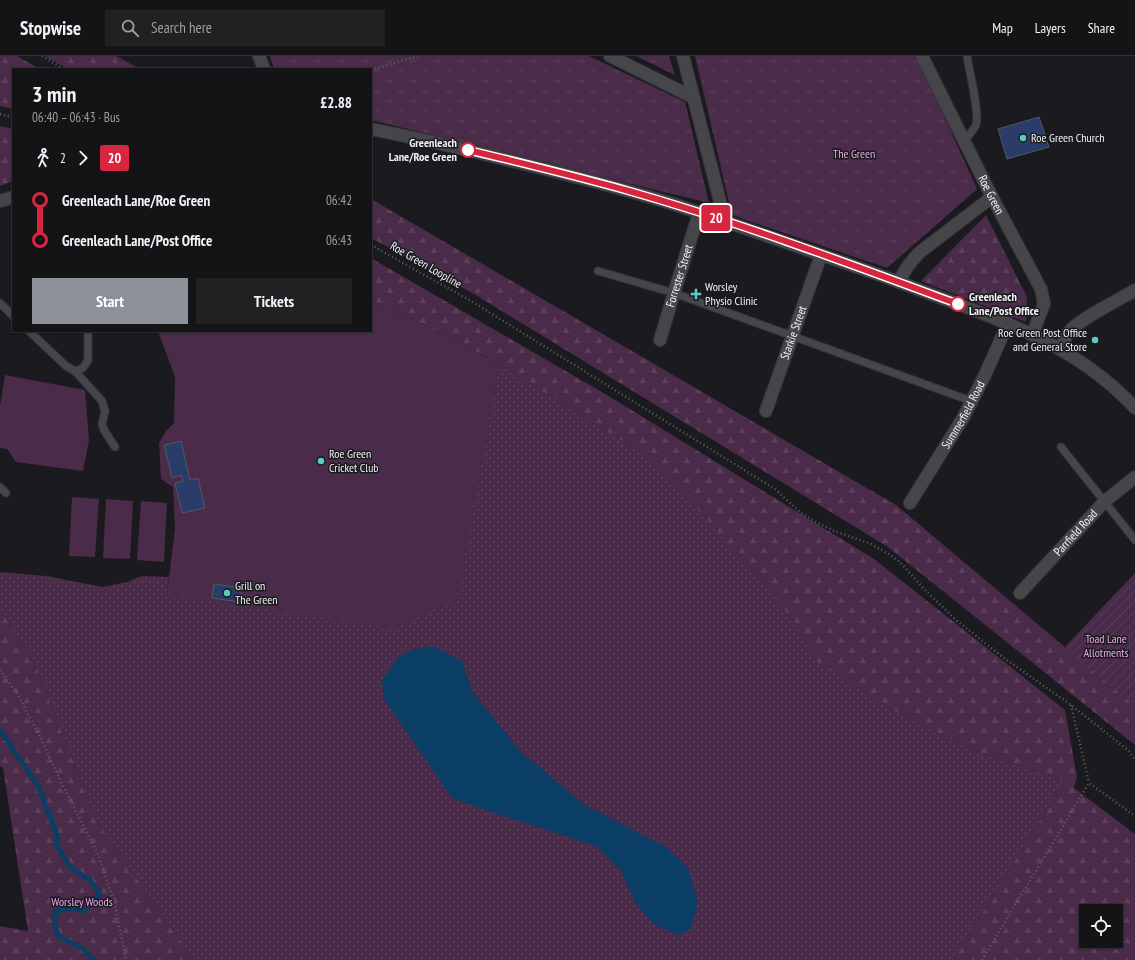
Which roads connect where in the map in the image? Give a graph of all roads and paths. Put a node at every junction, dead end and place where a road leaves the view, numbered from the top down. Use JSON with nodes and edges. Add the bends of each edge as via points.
{"nodes":[{"id":1,"x":42,"y":56,"type":"edge"},
{"id":2,"x":259,"y":56,"type":"edge"},
{"id":3,"x":418,"y":56,"type":"edge"},
{"id":4,"x":610,"y":56,"type":"edge"},
{"id":5,"x":683,"y":56,"type":"edge"},
{"id":6,"x":922,"y":56,"type":"edge"},
{"id":7,"x":967,"y":56,"type":"edge"},
{"id":8,"x":62,"y":68,"type":"edge"},
{"id":9,"x":264,"y":68,"type":"edge"},
{"id":10,"x":372,"y":70,"type":"edge"},
{"id":11,"x":694,"y":98,"type":"junction"},
{"id":12,"x":0,"y":114,"type":"edge"},
{"id":13,"x":12,"y":117,"type":"edge"},
{"id":14,"x":372,"y":129,"type":"edge"},
{"id":15,"x":964,"y":141,"type":"junction"},
{"id":16,"x":12,"y":197,"type":"edge"},
{"id":17,"x":992,"y":197,"type":"junction"},
{"id":18,"x":0,"y":202,"type":"edge"},
{"id":19,"x":699,"y":213,"type":"junction"},
{"id":20,"x":725,"y":221,"type":"junction"},
{"id":21,"x":372,"y":246,"type":"edge"},
{"id":22,"x":821,"y":255,"type":"junction"},
{"id":23,"x":598,"y":271,"type":"dead end"},
{"id":24,"x":899,"y":282,"type":"junction"},
{"id":25,"x":1135,"y":290,"type":"edge"},
{"id":26,"x":674,"y":293,"type":"junction"},
{"id":27,"x":0,"y":303,"type":"edge"},
{"id":28,"x":12,"y":315,"type":"edge"},
{"id":29,"x":1008,"y":323,"type":"junction"},
{"id":30,"x":30,"y":332,"type":"edge"},
{"id":31,"x":88,"y":332,"type":"edge"},
{"id":32,"x":1032,"y":335,"type":"junction"},
{"id":33,"x":793,"y":336,"type":"junction"},
{"id":34,"x":660,"y":340,"type":"dead end"},
{"id":35,"x":1060,"y":349,"type":"junction"},
{"id":36,"x":75,"y":371,"type":"junction"},
{"id":37,"x":971,"y":401,"type":"junction"},
{"id":38,"x":1135,"y":408,"type":"edge"},
{"id":39,"x":766,"y":411,"type":"dead end"},
{"id":40,"x":115,"y":447,"type":"dead end"},
{"id":41,"x":1060,"y":447,"type":"dead end"},
{"id":42,"x":1135,"y":477,"type":"edge"},
{"id":43,"x":0,"y":487,"type":"edge"},
{"id":44,"x":6,"y":493,"type":"dead end"},
{"id":45,"x":1104,"y":502,"type":"junction"},
{"id":46,"x":910,"y":503,"type":"dead end"},
{"id":47,"x":1135,"y":540,"type":"edge"},
{"id":48,"x":1020,"y":593,"type":"dead end"},
{"id":49,"x":0,"y":670,"type":"edge"},
{"id":50,"x":1071,"y":705,"type":"junction"},
{"id":51,"x":1135,"y":760,"type":"edge"},
{"id":52,"x":1089,"y":783,"type":"junction"},
{"id":53,"x":1135,"y":816,"type":"edge"},
{"id":54,"x":126,"y":960,"type":"edge"},
{"id":55,"x":982,"y":960,"type":"edge"}],
"edges":[{"from":1,"to":8,"type":"path"},
{"from":2,"to":9,"type":"street"},
{"from":3,"to":10,"type":"path"},
{"from":4,"to":11,"type":"street"},
{"from":5,"to":11,"type":"street"},
{"from":6,"to":15,"type":"street","name":"Roe Green"},
{"from":7,"to":15,"type":"lane","via":[[977,113],[976,124]]},
{"from":11,"to":20,"type":"street"},
{"from":12,"to":13,"type":"path"},
{"from":14,"to":19,"type":"street","via":[[551,170]]},
{"from":15,"to":17,"type":"street","name":"Roe Green"},
{"from":16,"to":18,"type":"street"},
{"from":17,"to":24,"type":"street","via":[[920,252],[906,268]]},
{"from":17,"to":32,"type":"street","name":"Roe Green","via":[[1041,288],[1044,304]]},
{"from":19,"to":20,"type":"street"},
{"from":19,"to":26,"type":"street","name":"Forrester Street"},
{"from":20,"to":22,"type":"street"},
{"from":21,"to":50,"type":"path","name":"Roe Green Loopline","via":[[471,302],[775,489],[801,513],[834,531],[871,544],[892,556],[956,620],[1004,658]]},
{"from":22,"to":24,"type":"street"},
{"from":22,"to":33,"type":"street","name":"Starkie Street"},
{"from":23,"to":26,"type":"lane"},
{"from":24,"to":29,"type":"street"},
{"from":25,"to":35,"type":"street","via":[[1081,322],[1069,332]]},
{"from":26,"to":33,"type":"lane"},
{"from":26,"to":34,"type":"street","name":"Forrester Street"},
{"from":27,"to":28,"type":"lane"},
{"from":29,"to":32,"type":"street"},
{"from":29,"to":37,"type":"street","name":"Summerfield Road"},
{"from":30,"to":36,"type":"lane","via":[[66,366]]},
{"from":31,"to":36,"type":"lane","via":[[88,360],[83,368]]},
{"from":32,"to":35,"type":"street"},
{"from":33,"to":37,"type":"lane"},
{"from":33,"to":39,"type":"street","name":"Starkie Street"},
{"from":35,"to":38,"type":"street","via":[[1106,380]]},
{"from":36,"to":40,"type":"lane","via":[[102,401],[102,424]]},
{"from":37,"to":46,"type":"street","name":"Summerfield Road"},
{"from":41,"to":45,"type":"lane"},
{"from":42,"to":45,"type":"street","name":"Parrfield Road"},
{"from":43,"to":44,"type":"lane"},
{"from":45,"to":47,"type":"lane"},
{"from":45,"to":48,"type":"street","name":"Parrfield Road"},
{"from":49,"to":54,"type":"path","via":[[18,695],[40,735],[98,854],[114,901]]},
{"from":50,"to":51,"type":"path","name":"Roe Green Loopline","via":[[1129,752]]},
{"from":50,"to":52,"type":"path"},
{"from":52,"to":53,"type":"path"},
{"from":52,"to":55,"type":"path"}]}
